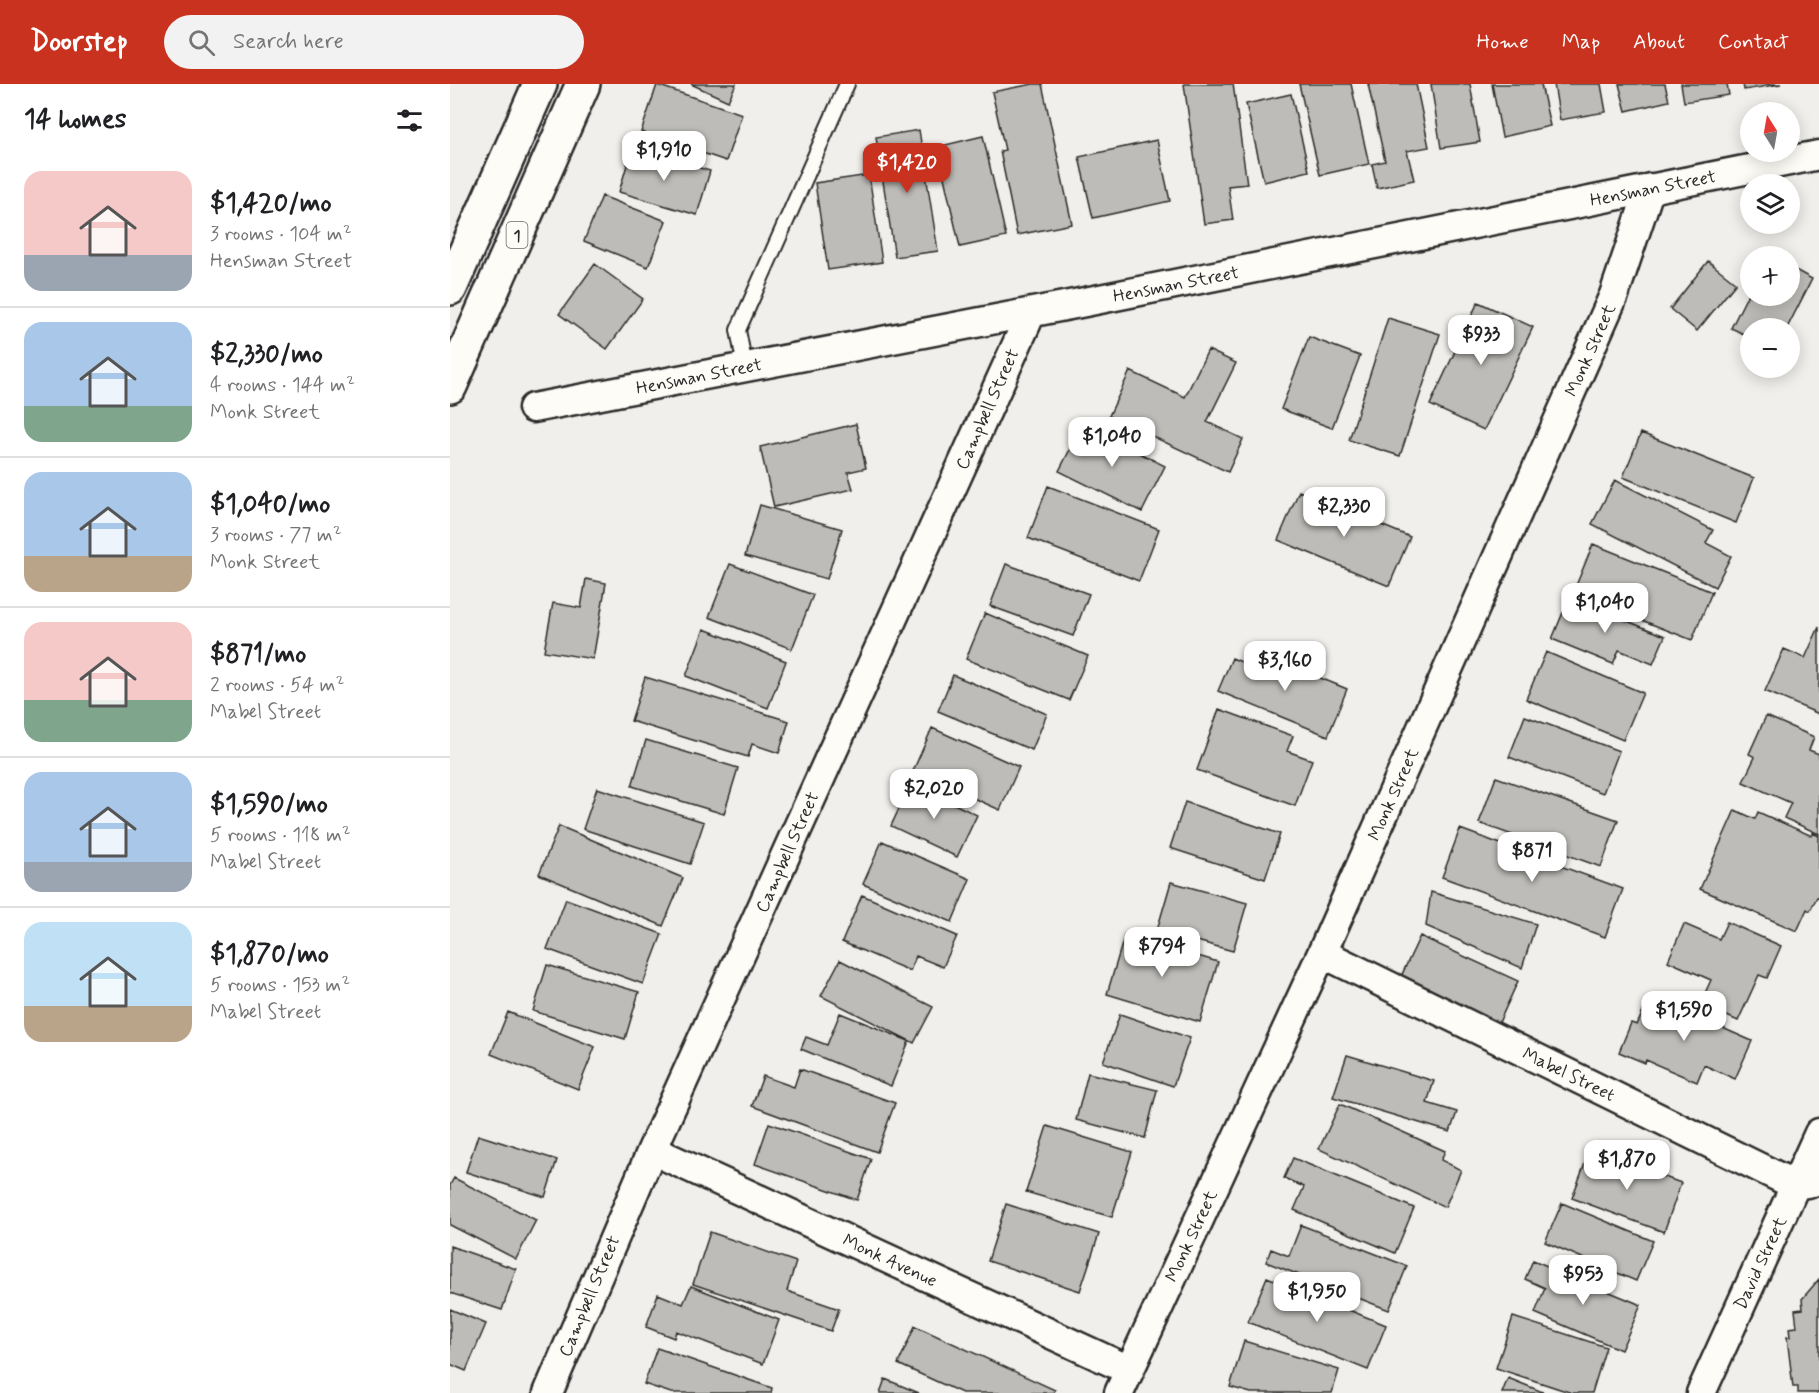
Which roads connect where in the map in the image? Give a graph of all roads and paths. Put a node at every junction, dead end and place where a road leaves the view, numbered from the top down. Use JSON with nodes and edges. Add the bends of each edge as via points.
{"nodes":[{"id":1,"x":540,"y":84,"type":"edge"},
{"id":2,"x":583,"y":84,"type":"edge"},
{"id":3,"x":847,"y":84,"type":"edge"},
{"id":4,"x":1819,"y":155,"type":"edge"},
{"id":5,"x":1650,"y":188,"type":"junction"},
{"id":6,"x":450,"y":288,"type":"edge"},
{"id":7,"x":1030,"y":313,"type":"junction"},
{"id":8,"x":745,"y":367,"type":"junction"},
{"id":9,"x":450,"y":386,"type":"edge"},
{"id":10,"x":533,"y":408,"type":"dead end"},
{"id":11,"x":1322,"y":953,"type":"junction"},
{"id":12,"x":1819,"y":1133,"type":"edge"},
{"id":13,"x":652,"y":1150,"type":"junction"},
{"id":14,"x":1807,"y":1183,"type":"edge"},
{"id":15,"x":1124,"y":1382,"type":"edge"},
{"id":16,"x":548,"y":1393,"type":"edge"},
{"id":17,"x":1701,"y":1393,"type":"edge"}],
"edges":[{"from":1,"to":6,"type":"highway","number":"1"},
{"from":2,"to":9,"type":"highway","number":"1"},
{"from":3,"to":8,"type":"lane","via":[[738,330]]},
{"from":4,"to":5,"type":"street","name":"Hensman Street"},
{"from":5,"to":7,"type":"street","name":"Hensman Street"},
{"from":5,"to":11,"type":"street","name":"Monk Street","via":[[1614,295]]},
{"from":7,"to":8,"type":"street","name":"Hensman Street"},
{"from":7,"to":13,"type":"street","name":"Campbell Street"},
{"from":8,"to":10,"type":"street","name":"Hensman Street"},
{"from":11,"to":14,"type":"street","name":"Mabel Street"},
{"from":11,"to":15,"type":"street","name":"Monk Street"},
{"from":12,"to":14,"type":"street","name":"David Street"},
{"from":13,"to":15,"type":"street","name":"Monk Avenue"},
{"from":13,"to":16,"type":"street","name":"Campbell Street"},
{"from":14,"to":17,"type":"street","name":"David Street"}]}
